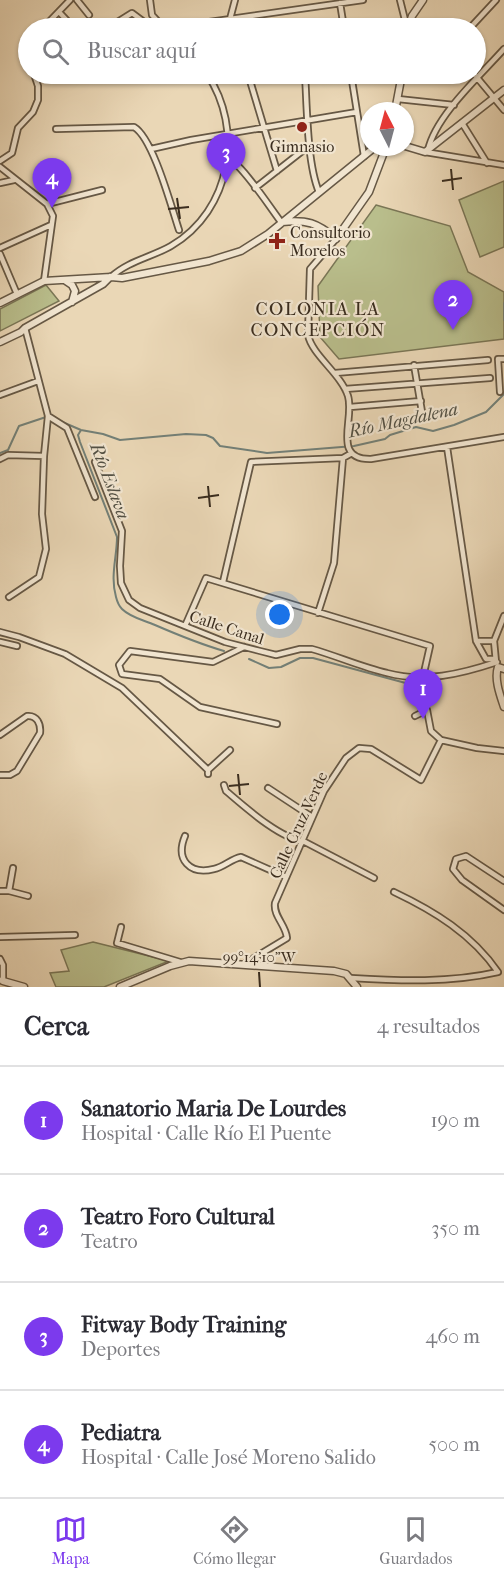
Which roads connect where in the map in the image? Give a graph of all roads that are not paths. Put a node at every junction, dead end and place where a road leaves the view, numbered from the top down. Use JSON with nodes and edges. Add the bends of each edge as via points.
{"nodes":[{"id":1,"x":70,"y":0,"type":"edge"},
{"id":2,"x":77,"y":0,"type":"edge"},
{"id":3,"x":150,"y":0,"type":"edge"},
{"id":4,"x":234,"y":0,"type":"edge"},
{"id":5,"x":363,"y":0,"type":"edge"},
{"id":6,"x":400,"y":0,"type":"edge"},
{"id":7,"x":423,"y":0,"type":"edge"},
{"id":8,"x":496,"y":0,"type":"edge"},
{"id":9,"x":340,"y":3,"type":"junction"},
{"id":10,"x":58,"y":12,"type":"junction"},
{"id":11,"x":89,"y":15,"type":"dead end"},
{"id":12,"x":52,"y":18,"type":"edge"},
{"id":13,"x":64,"y":18,"type":"edge"},
{"id":14,"x":124,"y":18,"type":"edge"},
{"id":15,"x":139,"y":18,"type":"edge"},
{"id":16,"x":154,"y":18,"type":"edge"},
{"id":17,"x":230,"y":18,"type":"edge"},
{"id":18,"x":237,"y":18,"type":"edge"},
{"id":19,"x":342,"y":18,"type":"edge"},
{"id":20,"x":405,"y":18,"type":"edge"},
{"id":21,"x":411,"y":18,"type":"edge"},
{"id":22,"x":479,"y":18,"type":"edge"},
{"id":23,"x":504,"y":49,"type":"edge"},
{"id":24,"x":486,"y":69,"type":"edge"},
{"id":25,"x":37,"y":84,"type":"edge"},
{"id":26,"x":212,"y":84,"type":"edge"},
{"id":27,"x":251,"y":84,"type":"edge"},
{"id":28,"x":306,"y":84,"type":"edge"},
{"id":29,"x":353,"y":84,"type":"edge"},
{"id":30,"x":400,"y":84,"type":"edge"},
{"id":31,"x":473,"y":84,"type":"edge"},
{"id":32,"x":484,"y":84,"type":"edge"},
{"id":33,"x":504,"y":90,"type":"edge"},
{"id":34,"x":495,"y":96,"type":"junction"},
{"id":35,"x":398,"y":99,"type":"junction"},
{"id":36,"x":397,"y":102,"type":"edge"},
{"id":37,"x":454,"y":105,"type":"junction"},
{"id":38,"x":504,"y":110,"type":"edge"},
{"id":39,"x":357,"y":112,"type":"junction"},
{"id":40,"x":308,"y":121,"type":"junction"},
{"id":41,"x":462,"y":123,"type":"junction"},
{"id":42,"x":56,"y":129,"type":"dead end"},
{"id":43,"x":265,"y":129,"type":"junction"},
{"id":44,"x":360,"y":131,"type":"edge"},
{"id":45,"x":229,"y":134,"type":"junction"},
{"id":46,"x":310,"y":145,"type":"junction"},
{"id":47,"x":414,"y":148,"type":"edge"},
{"id":48,"x":151,"y":149,"type":"junction"},
{"id":49,"x":427,"y":151,"type":"junction"},
{"id":50,"x":364,"y":156,"type":"edge"},
{"id":51,"x":383,"y":156,"type":"edge"},
{"id":52,"x":227,"y":158,"type":"junction"},
{"id":53,"x":0,"y":161,"type":"edge"},
{"id":54,"x":487,"y":163,"type":"junction"},
{"id":55,"x":504,"y":165,"type":"edge"},
{"id":56,"x":0,"y":167,"type":"edge"},
{"id":57,"x":276,"y":171,"type":"junction"},
{"id":58,"x":14,"y":180,"type":"junction"},
{"id":59,"x":0,"y":183,"type":"edge"},
{"id":60,"x":255,"y":188,"type":"junction"},
{"id":61,"x":102,"y":190,"type":"dead end"},
{"id":62,"x":319,"y":192,"type":"junction"},
{"id":63,"x":47,"y":204,"type":"junction"},
{"id":64,"x":281,"y":222,"type":"junction"},
{"id":65,"x":51,"y":225,"type":"junction"},
{"id":66,"x":179,"y":230,"type":"dead end"},
{"id":67,"x":336,"y":239,"type":"junction"},
{"id":68,"x":0,"y":248,"type":"edge"},
{"id":69,"x":0,"y":254,"type":"edge"},
{"id":70,"x":111,"y":277,"type":"junction"},
{"id":71,"x":44,"y":280,"type":"junction"},
{"id":72,"x":63,"y":280,"type":"junction"},
{"id":73,"x":17,"y":294,"type":"junction"},
{"id":74,"x":0,"y":303,"type":"edge"},
{"id":75,"x":71,"y":303,"type":"junction"},
{"id":76,"x":25,"y":328,"type":"junction"},
{"id":77,"x":0,"y":342,"type":"edge"},
{"id":78,"x":501,"y":359,"type":"edge"},
{"id":79,"x":488,"y":360,"type":"dead end"},
{"id":80,"x":414,"y":366,"type":"junction"},
{"id":81,"x":335,"y":373,"type":"junction"},
{"id":82,"x":490,"y":378,"type":"dead end"},
{"id":83,"x":38,"y":381,"type":"junction"},
{"id":84,"x":418,"y":383,"type":"junction"},
{"id":85,"x":345,"y":389,"type":"junction"},
{"id":86,"x":500,"y":392,"type":"dead end"},
{"id":87,"x":0,"y":395,"type":"edge"},
{"id":88,"x":421,"y":401,"type":"junction"},
{"id":89,"x":350,"y":407,"type":"junction"},
{"id":90,"x":422,"y":412,"type":"dead end"},
{"id":91,"x":48,"y":416,"type":"junction"},
{"id":92,"x":504,"y":437,"type":"edge"},
{"id":93,"x":447,"y":447,"type":"junction"},
{"id":94,"x":350,"y":452,"type":"junction"},
{"id":95,"x":44,"y":456,"type":"junction"},
{"id":96,"x":344,"y":458,"type":"junction"},
{"id":97,"x":0,"y":459,"type":"edge"},
{"id":98,"x":94,"y":462,"type":"dead end"},
{"id":99,"x":95,"y":497,"type":"dead end"},
{"id":100,"x":223,"y":582,"type":"junction"},
{"id":101,"x":9,"y":597,"type":"dead end"},
{"id":102,"x":318,"y":613,"type":"junction"},
{"id":103,"x":504,"y":616,"type":"edge"},
{"id":104,"x":184,"y":626,"type":"junction"},
{"id":105,"x":0,"y":632,"type":"edge"},
{"id":106,"x":476,"y":641,"type":"junction"},
{"id":107,"x":494,"y":641,"type":"junction"},
{"id":108,"x":0,"y":642,"type":"edge"},
{"id":109,"x":17,"y":646,"type":"dead end"},
{"id":110,"x":244,"y":647,"type":"junction"},
{"id":111,"x":499,"y":664,"type":"edge"},
{"id":112,"x":423,"y":677,"type":"junction"},
{"id":113,"x":504,"y":707,"type":"edge"},
{"id":114,"x":427,"y":710,"type":"junction"},
{"id":115,"x":415,"y":716,"type":"dead end"},
{"id":116,"x":277,"y":724,"type":"dead end"},
{"id":117,"x":0,"y":735,"type":"edge"},
{"id":118,"x":441,"y":740,"type":"junction"},
{"id":119,"x":230,"y":750,"type":"dead end"},
{"id":120,"x":504,"y":751,"type":"edge"},
{"id":121,"x":0,"y":775,"type":"edge"},
{"id":122,"x":224,"y":785,"type":"dead end"},
{"id":123,"x":268,"y":788,"type":"dead end"},
{"id":124,"x":312,"y":817,"type":"junction"},
{"id":125,"x":185,"y":836,"type":"dead end"},
{"id":126,"x":300,"y":841,"type":"junction"},
{"id":127,"x":13,"y":868,"type":"dead end"},
{"id":128,"x":286,"y":877,"type":"junction"},
{"id":129,"x":375,"y":878,"type":"dead end"},
{"id":130,"x":504,"y":880,"type":"edge"},
{"id":131,"x":0,"y":891,"type":"edge"},
{"id":132,"x":9,"y":891,"type":"junction"},
{"id":133,"x":394,"y":892,"type":"dead end"},
{"id":134,"x":28,"y":896,"type":"dead end"},
{"id":135,"x":504,"y":910,"type":"edge"},
{"id":136,"x":121,"y":927,"type":"dead end"},
{"id":137,"x":75,"y":935,"type":"dead end"},
{"id":138,"x":0,"y":937,"type":"edge"},
{"id":139,"x":0,"y":959,"type":"edge"},
{"id":140,"x":180,"y":962,"type":"junction"},
{"id":141,"x":244,"y":964,"type":"junction"},
{"id":142,"x":351,"y":978,"type":"junction"},
{"id":143,"x":3,"y":983,"type":"edge"},
{"id":144,"x":24,"y":987,"type":"edge"},
{"id":145,"x":120,"y":987,"type":"edge"},
{"id":146,"x":357,"y":987,"type":"edge"}],
"edges":[{"from":1,"to":10,"type":"street"},
{"from":2,"to":11,"type":"street"},
{"from":3,"to":16,"type":"street"},
{"from":4,"to":17,"type":"street"},
{"from":5,"to":9,"type":"street"},
{"from":6,"to":20,"type":"street"},
{"from":7,"to":21,"type":"street"},
{"from":8,"to":22,"type":"street"},
{"from":9,"to":18,"type":"street"},
{"from":9,"to":19,"type":"street"},
{"from":10,"to":12,"type":"street"},
{"from":10,"to":13,"type":"street"},
{"from":14,"to":15,"type":"street","via":[[132,13]]},
{"from":23,"to":24,"type":"street"},
{"from":25,"to":53,"type":"street","via":[[38,100],[33,112],[18,128],[12,153]]},
{"from":26,"to":45,"type":"street","via":[[223,106]]},
{"from":27,"to":43,"type":"street"},
{"from":28,"to":40,"type":"street"},
{"from":29,"to":39,"type":"street"},
{"from":30,"to":35,"type":"street"},
{"from":31,"to":37,"type":"street"},
{"from":32,"to":34,"type":"street"},
{"from":33,"to":34,"type":"street"},
{"from":34,"to":38,"type":"street"},
{"from":34,"to":41,"type":"street"},
{"from":35,"to":36,"type":"street"},
{"from":35,"to":37,"type":"street"},
{"from":37,"to":49,"type":"street","via":[[443,117]]},
{"from":39,"to":40,"type":"street"},
{"from":39,"to":44,"type":"street"},
{"from":40,"to":43,"type":"street"},
{"from":40,"to":46,"type":"street"},
{"from":41,"to":49,"type":"street"},
{"from":41,"to":54,"type":"street"},
{"from":42,"to":48,"type":"street","via":[[134,127],[141,131]]},
{"from":43,"to":45,"type":"street"},
{"from":43,"to":57,"type":"street"},
{"from":45,"to":48,"type":"street"},
{"from":45,"to":52,"type":"street"},
{"from":46,"to":57,"type":"street"},
{"from":46,"to":62,"type":"street"},
{"from":47,"to":49,"type":"street"},
{"from":48,"to":66,"type":"street"},
{"from":49,"to":54,"type":"street"},
{"from":50,"to":62,"type":"street"},
{"from":51,"to":67,"type":"street","via":[[369,192]]},
{"from":52,"to":60,"type":"street","via":[[237,163]]},
{"from":52,"to":70,"type":"street","via":[[217,195],[196,226],[171,246],[118,270]]},
{"from":54,"to":55,"type":"street"},
{"from":56,"to":58,"type":"street"},
{"from":57,"to":60,"type":"street"},
{"from":58,"to":59,"type":"street"},
{"from":58,"to":63,"type":"street"},
{"from":60,"to":64,"type":"street"},
{"from":61,"to":63,"type":"street"},
{"from":62,"to":64,"type":"street"},
{"from":63,"to":65,"type":"street"},
{"from":64,"to":67,"type":"street","via":[[315,224]]},
{"from":64,"to":70,"type":"street","via":[[241,250],[209,261]]},
{"from":65,"to":68,"type":"street"},
{"from":65,"to":71,"type":"street"},
{"from":67,"to":81,"type":"street","via":[[310,268],[307,327],[311,344]]},
{"from":69,"to":73,"type":"street"},
{"from":70,"to":72,"type":"street"},
{"from":70,"to":75,"type":"street"},
{"from":71,"to":72,"type":"street"},
{"from":71,"to":73,"type":"street"},
{"from":72,"to":75,"type":"street","via":[[74,288]]},
{"from":73,"to":74,"type":"street"},
{"from":75,"to":76,"type":"street"},
{"from":76,"to":77,"type":"street"},
{"from":76,"to":83,"type":"street"},
{"from":78,"to":86,"type":"street"},
{"from":79,"to":80,"type":"street"},
{"from":80,"to":81,"type":"street"},
{"from":80,"to":84,"type":"street"},
{"from":81,"to":85,"type":"street"},
{"from":82,"to":84,"type":"street"},
{"from":83,"to":87,"type":"street"},
{"from":83,"to":91,"type":"street"},
{"from":84,"to":85,"type":"street"},
{"from":84,"to":88,"type":"street"},
{"from":85,"to":89,"type":"street"},
{"from":88,"to":89,"type":"street"},
{"from":88,"to":90,"type":"street"},
{"from":89,"to":94,"type":"street"},
{"from":91,"to":95,"type":"street"},
{"from":91,"to":99,"type":"street","via":[[67,428]]},
{"from":92,"to":93,"type":"street"},
{"from":93,"to":94,"type":"street","via":[[371,459]]},
{"from":93,"to":106,"type":"street"},
{"from":94,"to":96,"type":"street"},
{"from":95,"to":97,"type":"street","via":[[8,455]]},
{"from":95,"to":101,"type":"street","via":[[42,514],[46,549],[39,577]]},
{"from":96,"to":100,"type":"street","via":[[251,462]]},
{"from":96,"to":102,"type":"street","via":[[334,563]]},
{"from":98,"to":104,"type":"street","name":"Calle Canal","via":[[122,531],[121,583],[129,600],[140,609]]},
{"from":100,"to":102,"type":"street"},
{"from":100,"to":104,"type":"street","via":[[206,578]]},
{"from":102,"to":112,"type":"street","via":[[430,646]]},
{"from":103,"to":107,"type":"street"},
{"from":104,"to":110,"type":"street","name":"Calle Canal"},
{"from":105,"to":119,"type":"street","via":[[65,654],[122,688],[208,772]]},
{"from":106,"to":107,"type":"street"},
{"from":106,"to":111,"type":"street","via":[[486,659]]},
{"from":107,"to":111,"type":"street"},
{"from":108,"to":109,"type":"street"},
{"from":110,"to":112,"type":"street","name":"Calle Canal","via":[[276,655],[312,649],[388,674]]},
{"from":110,"to":116,"type":"street","via":[[213,662],[130,651],[119,670],[122,674],[160,679],[200,707]]},
{"from":111,"to":112,"type":"street","name":"Calle Canal"},
{"from":111,"to":113,"type":"street","via":[[496,672]]},
{"from":112,"to":114,"type":"street","via":[[418,696]]},
{"from":114,"to":115,"type":"street"},
{"from":114,"to":118,"type":"street","via":[[431,731]]},
{"from":117,"to":121,"type":"street","via":[[27,716],[41,726],[17,771]]},
{"from":118,"to":120,"type":"street"},
{"from":118,"to":124,"type":"street","name":"Calle Cruz Verde","via":[[421,780],[371,749],[359,748],[346,758]]},
{"from":122,"to":126,"type":"street","via":[[226,791],[265,822]]},
{"from":123,"to":124,"type":"street"},
{"from":124,"to":126,"type":"street","name":"Calle Cruz Verde"},
{"from":125,"to":128,"type":"street","via":[[180,853],[190,866],[211,870],[241,856]]},
{"from":126,"to":128,"type":"street","name":"Calle Cruz Verde"},
{"from":126,"to":129,"type":"street"},
{"from":127,"to":132,"type":"street"},
{"from":128,"to":141,"type":"street","name":"Calle Cruz Verde","via":[[274,909],[287,938]]},
{"from":130,"to":135,"type":"street","via":[[466,856],[456,859],[453,869],[462,880]]},
{"from":131,"to":132,"type":"street"},
{"from":132,"to":134,"type":"street"},
{"from":133,"to":142,"type":"street","via":[[455,927],[498,972],[402,981]]},
{"from":136,"to":140,"type":"street","via":[[117,943]]},
{"from":137,"to":138,"type":"street"},
{"from":139,"to":143,"type":"street"},
{"from":140,"to":141,"type":"street"},
{"from":140,"to":145,"type":"street"},
{"from":141,"to":142,"type":"street","via":[[334,971]]},
{"from":142,"to":146,"type":"street"},
{"from":143,"to":144,"type":"street"}]}
